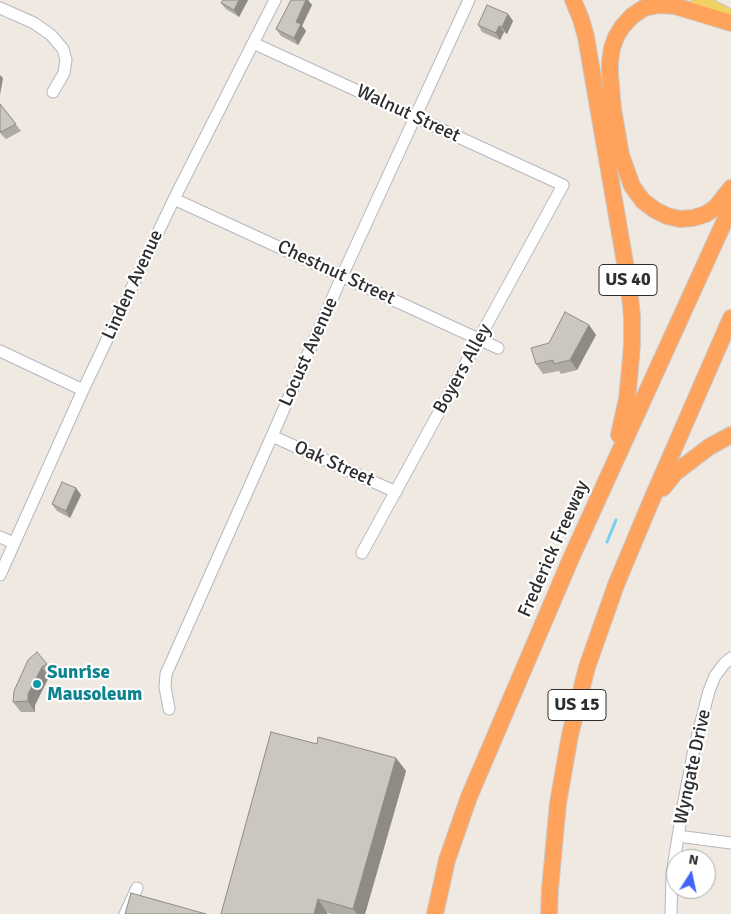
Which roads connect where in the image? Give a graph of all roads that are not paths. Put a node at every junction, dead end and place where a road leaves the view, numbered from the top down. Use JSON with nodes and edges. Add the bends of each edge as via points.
{"nodes":[{"id":1,"x":275,"y":0,"type":"edge"},
{"id":2,"x":469,"y":0,"type":"edge"},
{"id":3,"x":572,"y":0,"type":"edge"},
{"id":4,"x":698,"y":0,"type":"edge"},
{"id":5,"x":0,"y":8,"type":"edge"},
{"id":6,"x":731,"y":17,"type":"edge"},
{"id":7,"x":731,"y":23,"type":"edge"},
{"id":8,"x":253,"y":43,"type":"junction"},
{"id":9,"x":53,"y":92,"type":"dead end"},
{"id":10,"x":415,"y":118,"type":"junction"},
{"id":11,"x":564,"y":185,"type":"joint"},
{"id":12,"x":731,"y":188,"type":"edge"},
{"id":13,"x":174,"y":199,"type":"junction"},
{"id":14,"x":731,"y":207,"type":"edge"},
{"id":15,"x":342,"y":276,"type":"junction"},
{"id":16,"x":731,"y":318,"type":"edge"},
{"id":17,"x":480,"y":339,"type":"junction"},
{"id":18,"x":498,"y":348,"type":"dead end"},
{"id":19,"x":0,"y":352,"type":"edge"},
{"id":20,"x":83,"y":390,"type":"junction"},
{"id":21,"x":731,"y":435,"type":"edge"},
{"id":22,"x":272,"y":436,"type":"junction"},
{"id":23,"x":396,"y":492,"type":"junction"},
{"id":24,"x":649,"y":506,"type":"junction"},
{"id":25,"x":0,"y":537,"type":"edge"},
{"id":26,"x":14,"y":543,"type":"junction"},
{"id":27,"x":362,"y":554,"type":"dead end"},
{"id":28,"x":572,"y":556,"type":"junction"},
{"id":29,"x":0,"y":575,"type":"edge"},
{"id":30,"x":731,"y":658,"type":"edge"},
{"id":31,"x":169,"y":709,"type":"dead end"},
{"id":32,"x":678,"y":836,"type":"junction"},
{"id":33,"x":731,"y":843,"type":"edge"},
{"id":34,"x":137,"y":888,"type":"dead end"},
{"id":35,"x":125,"y":914,"type":"edge"},
{"id":36,"x":435,"y":914,"type":"edge"},
{"id":37,"x":549,"y":914,"type":"edge"},
{"id":38,"x":671,"y":914,"type":"edge"}],
"edges":[{"from":1,"to":8,"type":"street","name":"Linden Avenue"},
{"from":2,"to":10,"type":"street","name":"Locust Avenue"},
{"from":3,"to":28,"type":"highway","number":"US 40","via":[[586,37],[598,100],[632,317],[630,369],[621,430]]},
{"from":4,"to":6,"type":"main road"},
{"from":5,"to":9,"type":"street","via":[[34,23],[63,49],[66,60],[64,73]]},
{"from":7,"to":12,"type":"highway","via":[[675,6],[659,4],[644,8],[632,16],[616,37],[610,75],[621,155],[632,186],[643,201],[667,216],[693,218],[716,207]]},
{"from":8,"to":10,"type":"street","name":"Walnut Street"},
{"from":8,"to":13,"type":"street","name":"Linden Avenue"},
{"from":10,"to":11,"type":"street","name":"Walnut Street"},
{"from":10,"to":15,"type":"street","name":"Locust Avenue"},
{"from":11,"to":17,"type":"street","name":"Boyers Alley"},
{"from":13,"to":15,"type":"street","name":"Chestnut Street"},
{"from":13,"to":20,"type":"street","name":"Linden Avenue"},
{"from":14,"to":28,"type":"highway","name":"Frederick Freeway"},
{"from":15,"to":17,"type":"street","name":"Chestnut Street"},
{"from":15,"to":22,"type":"street","name":"Locust Avenue"},
{"from":16,"to":24,"type":"highway","number":"US 15"},
{"from":17,"to":18,"type":"street","name":"Chestnut Street"},
{"from":17,"to":23,"type":"street","name":"Boyers Alley"},
{"from":19,"to":20,"type":"street"},
{"from":20,"to":26,"type":"street","name":"Linden Avenue"},
{"from":21,"to":24,"type":"highway","via":[[675,472]]},
{"from":22,"to":23,"type":"street","name":"Oak Street"},
{"from":22,"to":31,"type":"street","name":"Locust Avenue","via":[[166,674]]},
{"from":23,"to":27,"type":"street","name":"Boyers Alley"},
{"from":24,"to":37,"type":"highway","number":"US 15","via":[[616,585],[578,701],[558,803]]},
{"from":25,"to":26,"type":"street"},
{"from":26,"to":29,"type":"street","name":"Linden Avenue"},
{"from":28,"to":36,"type":"highway","name":"Frederick Freeway","via":[[469,797],[447,860]]},
{"from":30,"to":32,"type":"street","name":"Wyngate Drive","via":[[714,676],[709,691],[694,749]]},
{"from":32,"to":33,"type":"street"},
{"from":32,"to":38,"type":"street","name":"Wyngate Drive","via":[[672,874]]},
{"from":34,"to":35,"type":"street"}]}
